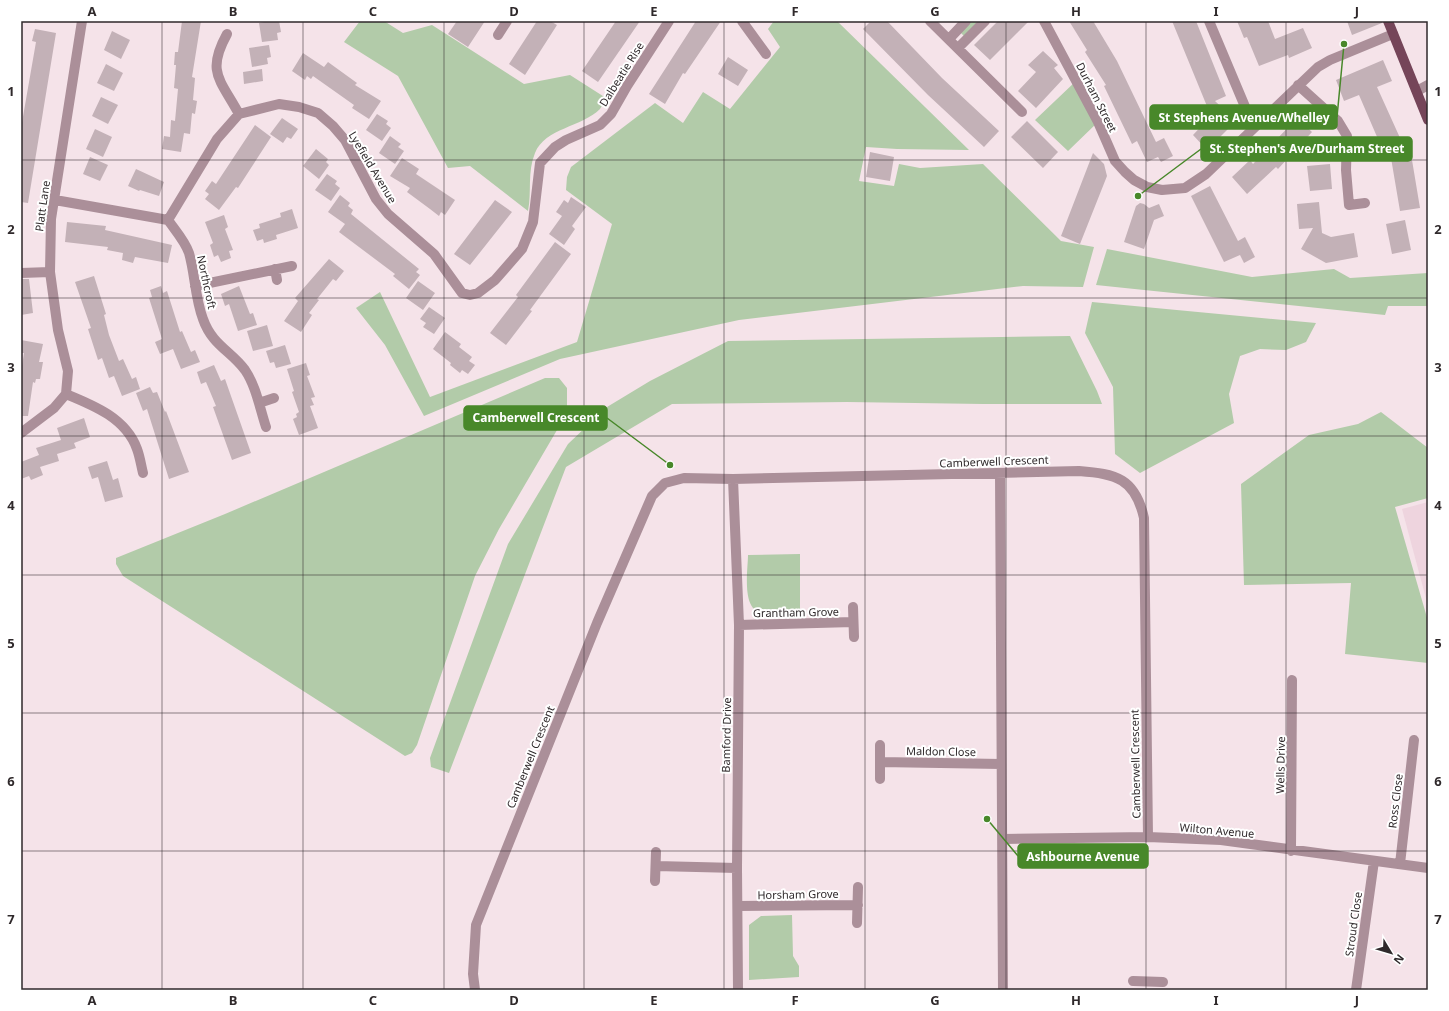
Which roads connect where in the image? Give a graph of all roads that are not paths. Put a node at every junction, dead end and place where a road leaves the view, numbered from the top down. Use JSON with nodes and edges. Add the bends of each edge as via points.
{"nodes":[{"id":1,"x":82,"y":21,"type":"edge"},
{"id":2,"x":507,"y":21,"type":"edge"},
{"id":3,"x":669,"y":21,"type":"edge"},
{"id":4,"x":742,"y":21,"type":"edge"},
{"id":5,"x":930,"y":21,"type":"edge"},
{"id":6,"x":966,"y":21,"type":"edge"},
{"id":7,"x":985,"y":21,"type":"edge"},
{"id":8,"x":1044,"y":21,"type":"edge"},
{"id":9,"x":1209,"y":21,"type":"edge"},
{"id":10,"x":1388,"y":21,"type":"edge"},
{"id":11,"x":227,"y":34,"type":"dead end"},
{"id":12,"x":1393,"y":34,"type":"junction"},
{"id":13,"x":498,"y":35,"type":"dead end"},
{"id":14,"x":949,"y":39,"type":"junction"},
{"id":15,"x":958,"y":48,"type":"junction"},
{"id":16,"x":766,"y":54,"type":"dead end"},
{"id":17,"x":1298,"y":85,"type":"junction"},
{"id":18,"x":1428,"y":85,"type":"edge"},
{"id":19,"x":1417,"y":90,"type":"junction"},
{"id":20,"x":1022,"y":112,"type":"dead end"},
{"id":21,"x":239,"y":114,"type":"junction"},
{"id":22,"x":1428,"y":120,"type":"edge"},
{"id":23,"x":1254,"y":128,"type":"junction"},
{"id":24,"x":55,"y":200,"type":"junction"},
{"id":25,"x":1365,"y":203,"type":"dead end"},
{"id":26,"x":1349,"y":205,"type":"junction"},
{"id":27,"x":1339,"y":207,"type":"dead end"},
{"id":28,"x":168,"y":220,"type":"junction"},
{"id":29,"x":292,"y":266,"type":"dead end"},
{"id":30,"x":275,"y":269,"type":"junction"},
{"id":31,"x":50,"y":272,"type":"junction"},
{"id":32,"x":21,"y":273,"type":"edge"},
{"id":33,"x":277,"y":280,"type":"dead end"},
{"id":34,"x":194,"y":286,"type":"junction"},
{"id":35,"x":470,"y":295,"type":"joint"},
{"id":36,"x":66,"y":394,"type":"junction"},
{"id":37,"x":274,"y":398,"type":"dead end"},
{"id":38,"x":259,"y":403,"type":"junction"},
{"id":39,"x":266,"y":427,"type":"dead end"},
{"id":40,"x":21,"y":433,"type":"edge"},
{"id":41,"x":143,"y":473,"type":"dead end"},
{"id":42,"x":1000,"y":474,"type":"junction"},
{"id":43,"x":733,"y":480,"type":"junction"},
{"id":44,"x":853,"y":607,"type":"dead end"},
{"id":45,"x":853,"y":622,"type":"junction"},
{"id":46,"x":739,"y":625,"type":"junction"},
{"id":47,"x":854,"y":637,"type":"dead end"},
{"id":48,"x":1292,"y":680,"type":"dead end"},
{"id":49,"x":1414,"y":740,"type":"dead end"},
{"id":50,"x":880,"y":745,"type":"dead end"},
{"id":51,"x":880,"y":762,"type":"junction"},
{"id":52,"x":1001,"y":764,"type":"junction"},
{"id":53,"x":880,"y":779,"type":"dead end"},
{"id":54,"x":1148,"y":837,"type":"junction"},
{"id":55,"x":1003,"y":839,"type":"junction"},
{"id":56,"x":1291,"y":850,"type":"junction"},
{"id":57,"x":656,"y":852,"type":"dead end"},
{"id":58,"x":1374,"y":861,"type":"junction"},
{"id":59,"x":1400,"y":864,"type":"junction"},
{"id":60,"x":656,"y":866,"type":"junction"},
{"id":61,"x":737,"y":868,"type":"junction"},
{"id":62,"x":1428,"y":868,"type":"edge"},
{"id":63,"x":655,"y":881,"type":"dead end"},
{"id":64,"x":858,"y":887,"type":"dead end"},
{"id":65,"x":858,"y":905,"type":"junction"},
{"id":66,"x":738,"y":906,"type":"junction"},
{"id":67,"x":857,"y":922,"type":"dead end"},
{"id":68,"x":1133,"y":981,"type":"dead end"},
{"id":69,"x":1164,"y":982,"type":"dead end"},
{"id":70,"x":1148,"y":986,"type":"edge"},
{"id":71,"x":475,"y":990,"type":"edge"},
{"id":72,"x":738,"y":990,"type":"edge"},
{"id":73,"x":1003,"y":990,"type":"edge"},
{"id":74,"x":1356,"y":990,"type":"edge"}],
"edges":[{"from":1,"to":24,"type":"street","name":"Platt Lane"},
{"from":2,"to":13,"type":"street"},
{"from":3,"to":35,"type":"street","name":"Dalbeatie Rise","via":[[611,114],[600,125],[560,143],[540,162],[533,222],[522,249],[495,280],[478,293]]},
{"from":4,"to":16,"type":"street"},
{"from":5,"to":14,"type":"street"},
{"from":6,"to":14,"type":"street"},
{"from":7,"to":15,"type":"street"},
{"from":8,"to":23,"type":"street","name":"Durham Street","via":[[1098,122],[1115,161],[1134,180],[1147,187],[1162,190],[1185,188],[1206,174]]},
{"from":9,"to":23,"type":"street"},
{"from":10,"to":12,"type":"main road"},
{"from":11,"to":21,"type":"street","via":[[218,51],[215,65],[218,77]]},
{"from":12,"to":17,"type":"street","via":[[1330,60]]},
{"from":12,"to":19,"type":"main road"},
{"from":14,"to":15,"type":"street"},
{"from":15,"to":20,"type":"street"},
{"from":17,"to":23,"type":"street"},
{"from":17,"to":26,"type":"street","via":[[1338,121],[1347,136]]},
{"from":18,"to":19,"type":"street"},
{"from":19,"to":22,"type":"main road"},
{"from":21,"to":28,"type":"street","via":[[217,139]]},
{"from":21,"to":35,"type":"street","name":"Lyefield Avenue","via":[[279,104],[318,113],[345,140],[376,199],[388,214],[430,250],[462,293]]},
{"from":24,"to":28,"type":"street"},
{"from":24,"to":31,"type":"street","name":"Platt Lane","via":[[51,219]]},
{"from":25,"to":26,"type":"street"},
{"from":26,"to":27,"type":"street"},
{"from":28,"to":34,"type":"street","name":"Northcroft","via":[[189,252]]},
{"from":29,"to":30,"type":"street"},
{"from":30,"to":33,"type":"street"},
{"from":30,"to":34,"type":"street"},
{"from":31,"to":32,"type":"street"},
{"from":31,"to":36,"type":"street","name":"Platt Lane","via":[[58,330],[68,371]]},
{"from":34,"to":38,"type":"street","name":"Northcroft","via":[[203,319],[211,335],[245,370]]},
{"from":36,"to":40,"type":"street","via":[[54,408]]},
{"from":36,"to":41,"type":"street","via":[[94,406],[115,419],[129,434],[137,448]]},
{"from":37,"to":38,"type":"street"},
{"from":38,"to":39,"type":"street","name":"Northcroft"},
{"from":42,"to":43,"type":"street","name":"Camberwell Crescent"},
{"from":42,"to":52,"type":"street"},
{"from":42,"to":54,"type":"street","name":"Camberwell Crescent","via":[[1079,471],[1108,474],[1129,485],[1140,500],[1144,518]]},
{"from":43,"to":46,"type":"street","name":"Bamford Drive"},
{"from":43,"to":71,"type":"street","name":"Camberwell Crescent","via":[[684,478],[665,483],[652,496],[597,624],[476,925],[473,974]]},
{"from":44,"to":45,"type":"street"},
{"from":45,"to":46,"type":"street","name":"Grantham Grove"},
{"from":45,"to":47,"type":"street"},
{"from":46,"to":61,"type":"street","name":"Bamford Drive"},
{"from":48,"to":56,"type":"street","name":"Wells Drive"},
{"from":49,"to":59,"type":"street","name":"Ross Close"},
{"from":50,"to":51,"type":"street"},
{"from":51,"to":52,"type":"street","name":"Maldon Close"},
{"from":51,"to":53,"type":"street"},
{"from":52,"to":55,"type":"street"},
{"from":54,"to":55,"type":"street","name":"Wilton Avenue"},
{"from":54,"to":56,"type":"street","name":"Wilton Avenue","via":[[1221,840]]},
{"from":55,"to":73,"type":"street"},
{"from":56,"to":58,"type":"street","name":"Wilton Avenue"},
{"from":57,"to":60,"type":"street"},
{"from":58,"to":59,"type":"street","name":"Wilton Avenue"},
{"from":58,"to":74,"type":"street","name":"Stroud Close"},
{"from":59,"to":62,"type":"street","name":"Wilton Avenue"},
{"from":60,"to":61,"type":"street"},
{"from":60,"to":63,"type":"street"},
{"from":61,"to":66,"type":"street","name":"Bamford Drive"},
{"from":64,"to":65,"type":"street"},
{"from":65,"to":66,"type":"street","name":"Horsham Grove"},
{"from":65,"to":67,"type":"street"},
{"from":66,"to":72,"type":"street","name":"Bamford Drive"},
{"from":68,"to":70,"type":"street"},
{"from":69,"to":70,"type":"street"}]}
